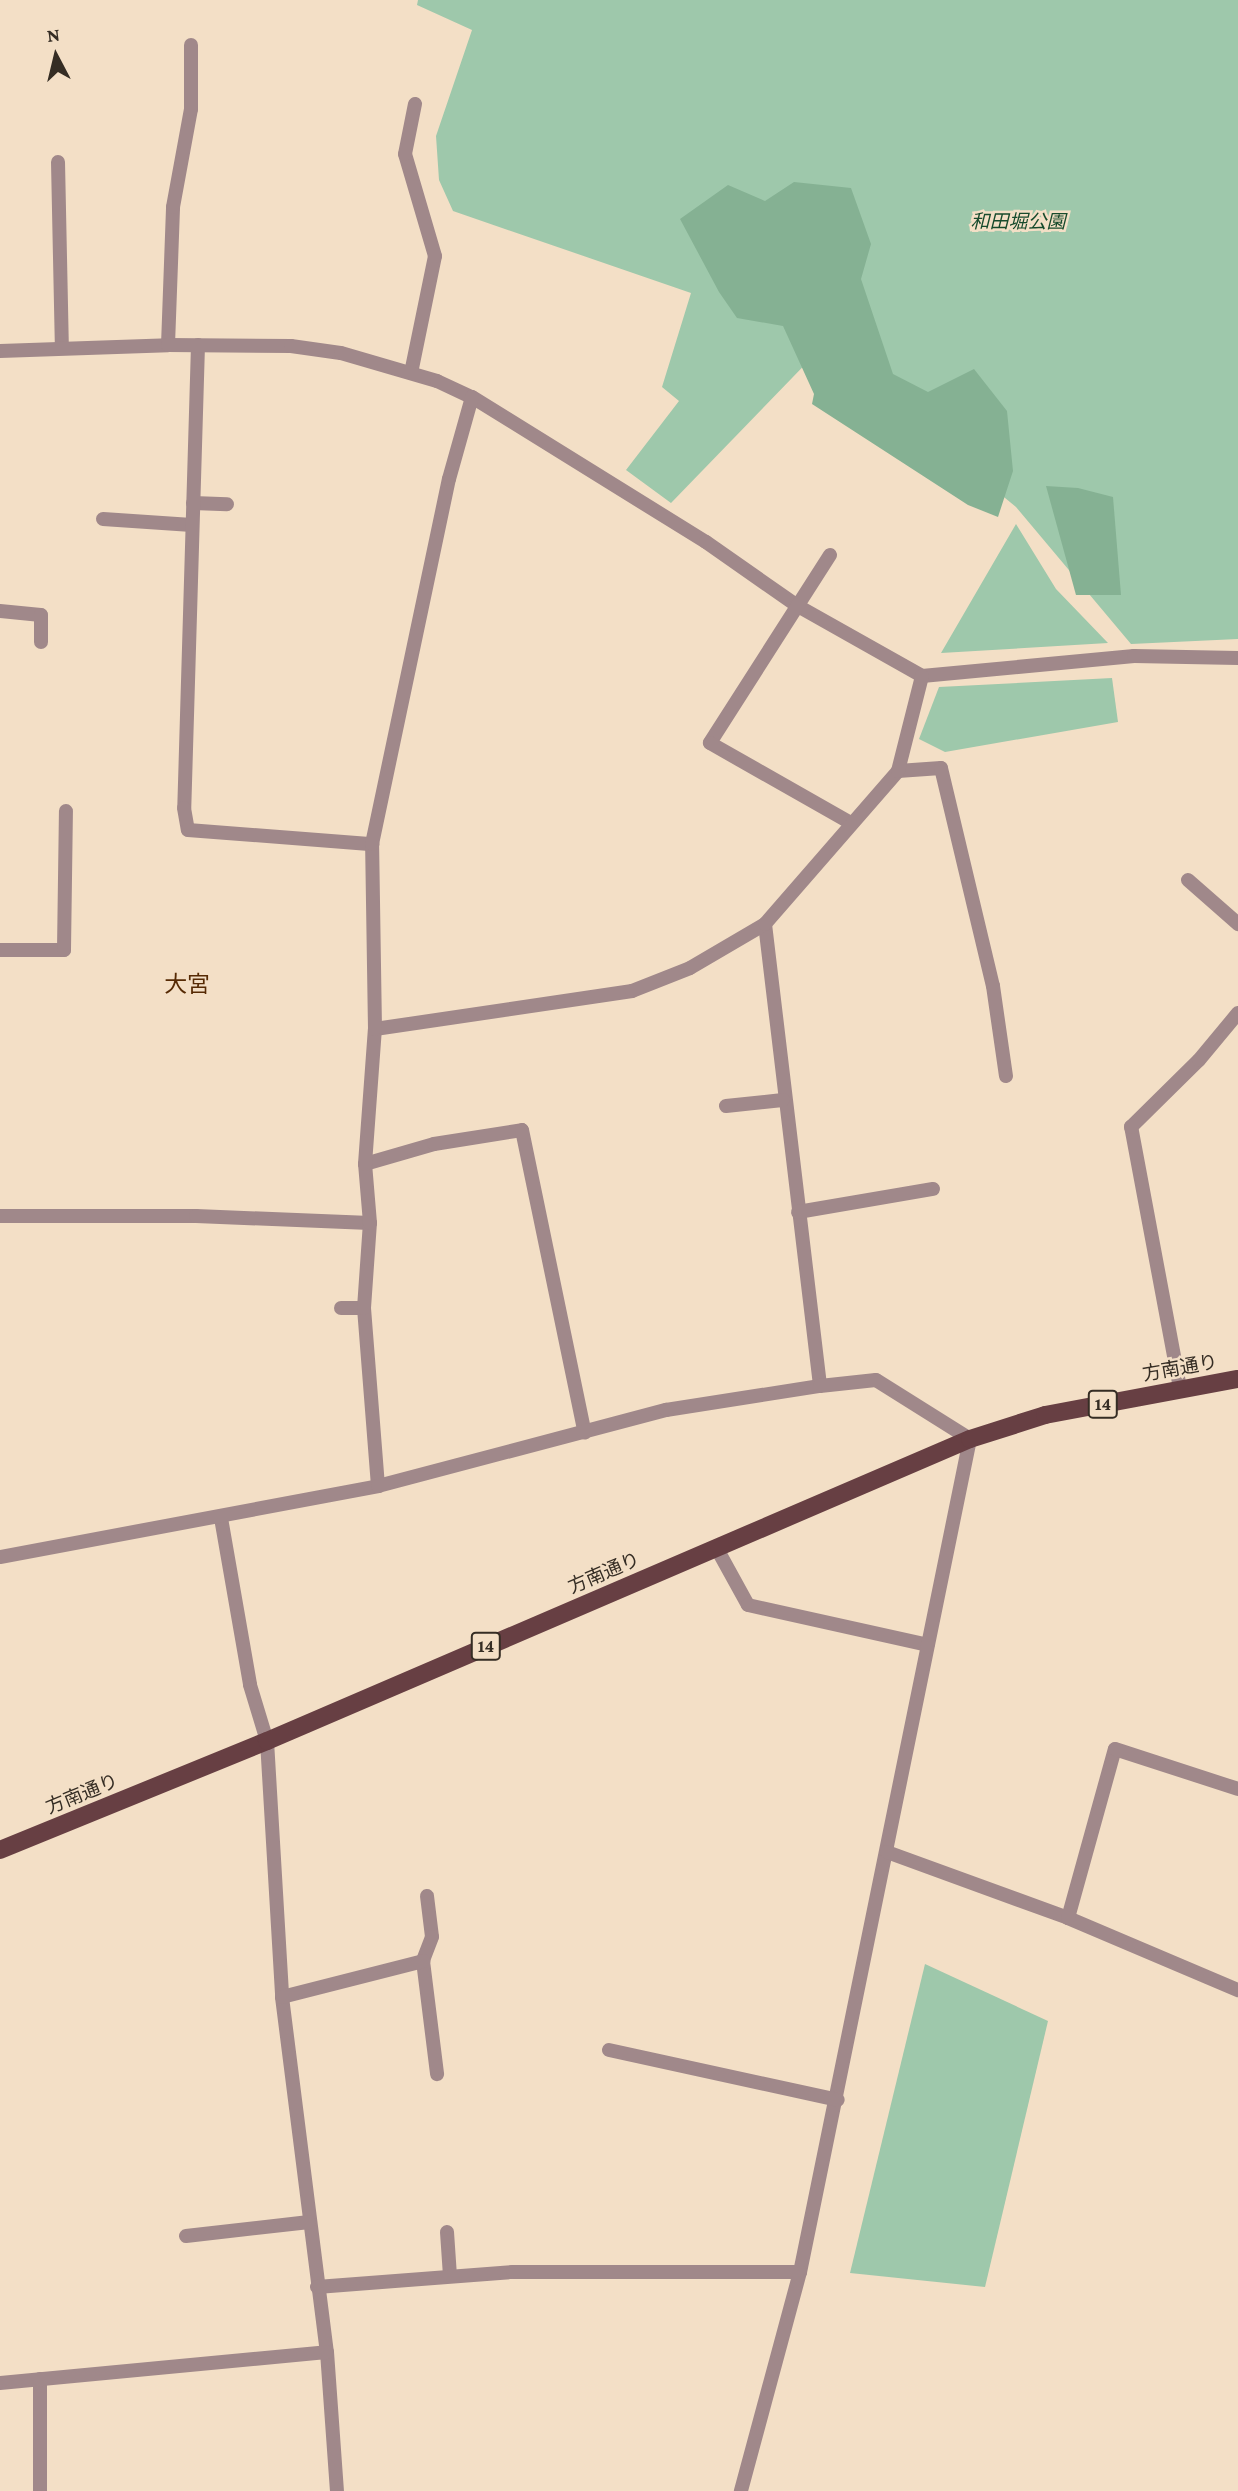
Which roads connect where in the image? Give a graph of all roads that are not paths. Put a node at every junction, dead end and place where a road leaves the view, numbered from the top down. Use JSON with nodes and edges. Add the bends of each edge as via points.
{"nodes":[{"id":1,"x":191,"y":45,"type":"dead end"},
{"id":2,"x":415,"y":104,"type":"dead end"},
{"id":3,"x":58,"y":162,"type":"dead end"},
{"id":4,"x":168,"y":345,"type":"junction"},
{"id":5,"x":198,"y":345,"type":"junction"},
{"id":6,"x":62,"y":348,"type":"junction"},
{"id":7,"x":0,"y":351,"type":"edge"},
{"id":8,"x":411,"y":373,"type":"junction"},
{"id":9,"x":472,"y":397,"type":"junction"},
{"id":10,"x":193,"y":503,"type":"junction"},
{"id":11,"x":226,"y":504,"type":"dead end"},
{"id":12,"x":103,"y":519,"type":"dead end"},
{"id":13,"x":192,"y":525,"type":"junction"},
{"id":14,"x":830,"y":555,"type":"dead end"},
{"id":15,"x":796,"y":605,"type":"junction"},
{"id":16,"x":0,"y":611,"type":"edge"},
{"id":17,"x":41,"y":642,"type":"dead end"},
{"id":18,"x":1238,"y":658,"type":"edge"},
{"id":19,"x":922,"y":676,"type":"junction"},
{"id":20,"x":898,"y":771,"type":"junction"},
{"id":21,"x":66,"y":811,"type":"dead end"},
{"id":22,"x":851,"y":823,"type":"junction"},
{"id":23,"x":372,"y":844,"type":"junction"},
{"id":24,"x":1188,"y":880,"type":"dead end"},
{"id":25,"x":765,"y":924,"type":"junction"},
{"id":26,"x":1238,"y":924,"type":"edge"},
{"id":27,"x":0,"y":950,"type":"edge"},
{"id":28,"x":1238,"y":1013,"type":"edge"},
{"id":29,"x":375,"y":1029,"type":"junction"},
{"id":30,"x":1006,"y":1076,"type":"dead end"},
{"id":31,"x":783,"y":1100,"type":"junction"},
{"id":32,"x":726,"y":1106,"type":"dead end"},
{"id":33,"x":365,"y":1164,"type":"junction"},
{"id":34,"x":933,"y":1189,"type":"dead end"},
{"id":35,"x":798,"y":1212,"type":"junction"},
{"id":36,"x":0,"y":1216,"type":"edge"},
{"id":37,"x":370,"y":1223,"type":"junction"},
{"id":38,"x":341,"y":1308,"type":"dead end"},
{"id":39,"x":364,"y":1308,"type":"junction"},
{"id":40,"x":1238,"y":1379,"type":"edge"},
{"id":41,"x":820,"y":1386,"type":"junction"},
{"id":42,"x":1180,"y":1388,"type":"junction"},
{"id":43,"x":586,"y":1433,"type":"junction"},
{"id":44,"x":970,"y":1439,"type":"junction"},
{"id":45,"x":378,"y":1486,"type":"junction"},
{"id":46,"x":221,"y":1518,"type":"junction"},
{"id":47,"x":716,"y":1547,"type":"junction"},
{"id":48,"x":0,"y":1557,"type":"edge"},
{"id":49,"x":928,"y":1645,"type":"junction"},
{"id":50,"x":267,"y":1741,"type":"junction"},
{"id":51,"x":1238,"y":1789,"type":"edge"},
{"id":52,"x":0,"y":1850,"type":"edge"},
{"id":53,"x":887,"y":1852,"type":"junction"},
{"id":54,"x":427,"y":1896,"type":"dead end"},
{"id":55,"x":1068,"y":1918,"type":"junction"},
{"id":56,"x":423,"y":1961,"type":"junction"},
{"id":57,"x":1238,"y":1990,"type":"edge"},
{"id":58,"x":282,"y":1997,"type":"junction"},
{"id":59,"x":609,"y":2050,"type":"dead end"},
{"id":60,"x":436,"y":2074,"type":"dead end"},
{"id":61,"x":838,"y":2100,"type":"junction"},
{"id":62,"x":309,"y":2222,"type":"junction"},
{"id":63,"x":447,"y":2232,"type":"dead end"},
{"id":64,"x":186,"y":2236,"type":"dead end"},
{"id":65,"x":800,"y":2272,"type":"junction"},
{"id":66,"x":450,"y":2276,"type":"junction"},
{"id":67,"x":317,"y":2287,"type":"junction"},
{"id":68,"x":327,"y":2351,"type":"junction"},
{"id":69,"x":40,"y":2379,"type":"junction"},
{"id":70,"x":0,"y":2383,"type":"edge"},
{"id":71,"x":40,"y":2491,"type":"edge"},
{"id":72,"x":337,"y":2491,"type":"edge"},
{"id":73,"x":741,"y":2491,"type":"edge"}],
"edges":[{"from":1,"to":4,"type":"street","via":[[191,109],[173,207]]},
{"from":2,"to":8,"type":"street","via":[[405,154],[435,256]]},
{"from":3,"to":6,"type":"street"},
{"from":4,"to":5,"type":"street"},
{"from":4,"to":6,"type":"street"},
{"from":5,"to":8,"type":"street","via":[[291,346],[341,353]]},
{"from":5,"to":10,"type":"street"},
{"from":6,"to":7,"type":"street"},
{"from":8,"to":9,"type":"street"},
{"from":9,"to":15,"type":"street","via":[[706,541]]},
{"from":9,"to":23,"type":"street","via":[[449,479]]},
{"from":10,"to":11,"type":"street"},
{"from":10,"to":13,"type":"street"},
{"from":12,"to":13,"type":"street"},
{"from":13,"to":23,"type":"street","via":[[184,808],[188,830]]},
{"from":14,"to":15,"type":"street"},
{"from":15,"to":19,"type":"street"},
{"from":15,"to":22,"type":"street","via":[[710,743]]},
{"from":16,"to":17,"type":"street","via":[[41,615]]},
{"from":18,"to":19,"type":"street","via":[[1134,656]]},
{"from":19,"to":20,"type":"street"},
{"from":20,"to":22,"type":"street"},
{"from":20,"to":30,"type":"street","via":[[941,768],[993,986]]},
{"from":21,"to":27,"type":"street","via":[[64,950]]},
{"from":22,"to":25,"type":"street"},
{"from":23,"to":29,"type":"street"},
{"from":24,"to":26,"type":"street"},
{"from":25,"to":29,"type":"street","via":[[690,968],[632,991]]},
{"from":25,"to":31,"type":"street"},
{"from":28,"to":42,"type":"street","via":[[1199,1060],[1131,1127]]},
{"from":29,"to":33,"type":"street"},
{"from":31,"to":32,"type":"street"},
{"from":31,"to":35,"type":"street"},
{"from":33,"to":37,"type":"street"},
{"from":33,"to":43,"type":"street","via":[[434,1144],[522,1130]]},
{"from":34,"to":35,"type":"street"},
{"from":35,"to":41,"type":"street"},
{"from":36,"to":37,"type":"street","via":[[196,1216]]},
{"from":37,"to":39,"type":"street"},
{"from":38,"to":39,"type":"street"},
{"from":39,"to":45,"type":"street"},
{"from":40,"to":42,"type":"main road","name":"方南通り","number":"14"},
{"from":41,"to":43,"type":"street","via":[[667,1410]]},
{"from":41,"to":44,"type":"street","via":[[876,1380]]},
{"from":42,"to":44,"type":"main road","name":"方南通り","number":"14","via":[[1045,1415]]},
{"from":43,"to":45,"type":"street"},
{"from":44,"to":47,"type":"main road","name":"方南通り","number":"14"},
{"from":44,"to":49,"type":"street"},
{"from":45,"to":46,"type":"street"},
{"from":46,"to":48,"type":"street"},
{"from":46,"to":50,"type":"street","via":[[250,1685]]},
{"from":47,"to":49,"type":"street","via":[[748,1605]]},
{"from":47,"to":50,"type":"main road","name":"方南通り","number":"14"},
{"from":49,"to":53,"type":"street"},
{"from":50,"to":52,"type":"main road","name":"方南通り","number":"14"},
{"from":50,"to":58,"type":"street"},
{"from":51,"to":55,"type":"street","via":[[1115,1749]]},
{"from":53,"to":55,"type":"street"},
{"from":53,"to":61,"type":"street"},
{"from":54,"to":56,"type":"street","via":[[432,1937]]},
{"from":55,"to":57,"type":"street"},
{"from":56,"to":58,"type":"street"},
{"from":56,"to":60,"type":"street"},
{"from":58,"to":62,"type":"street"},
{"from":59,"to":61,"type":"street"},
{"from":61,"to":65,"type":"street"},
{"from":62,"to":64,"type":"street"},
{"from":62,"to":67,"type":"street"},
{"from":63,"to":66,"type":"street"},
{"from":65,"to":66,"type":"street"},
{"from":65,"to":73,"type":"street"},
{"from":66,"to":67,"type":"street"},
{"from":67,"to":68,"type":"street"},
{"from":68,"to":69,"type":"street"},
{"from":68,"to":72,"type":"street"},
{"from":69,"to":70,"type":"street"},
{"from":69,"to":71,"type":"street"}]}
